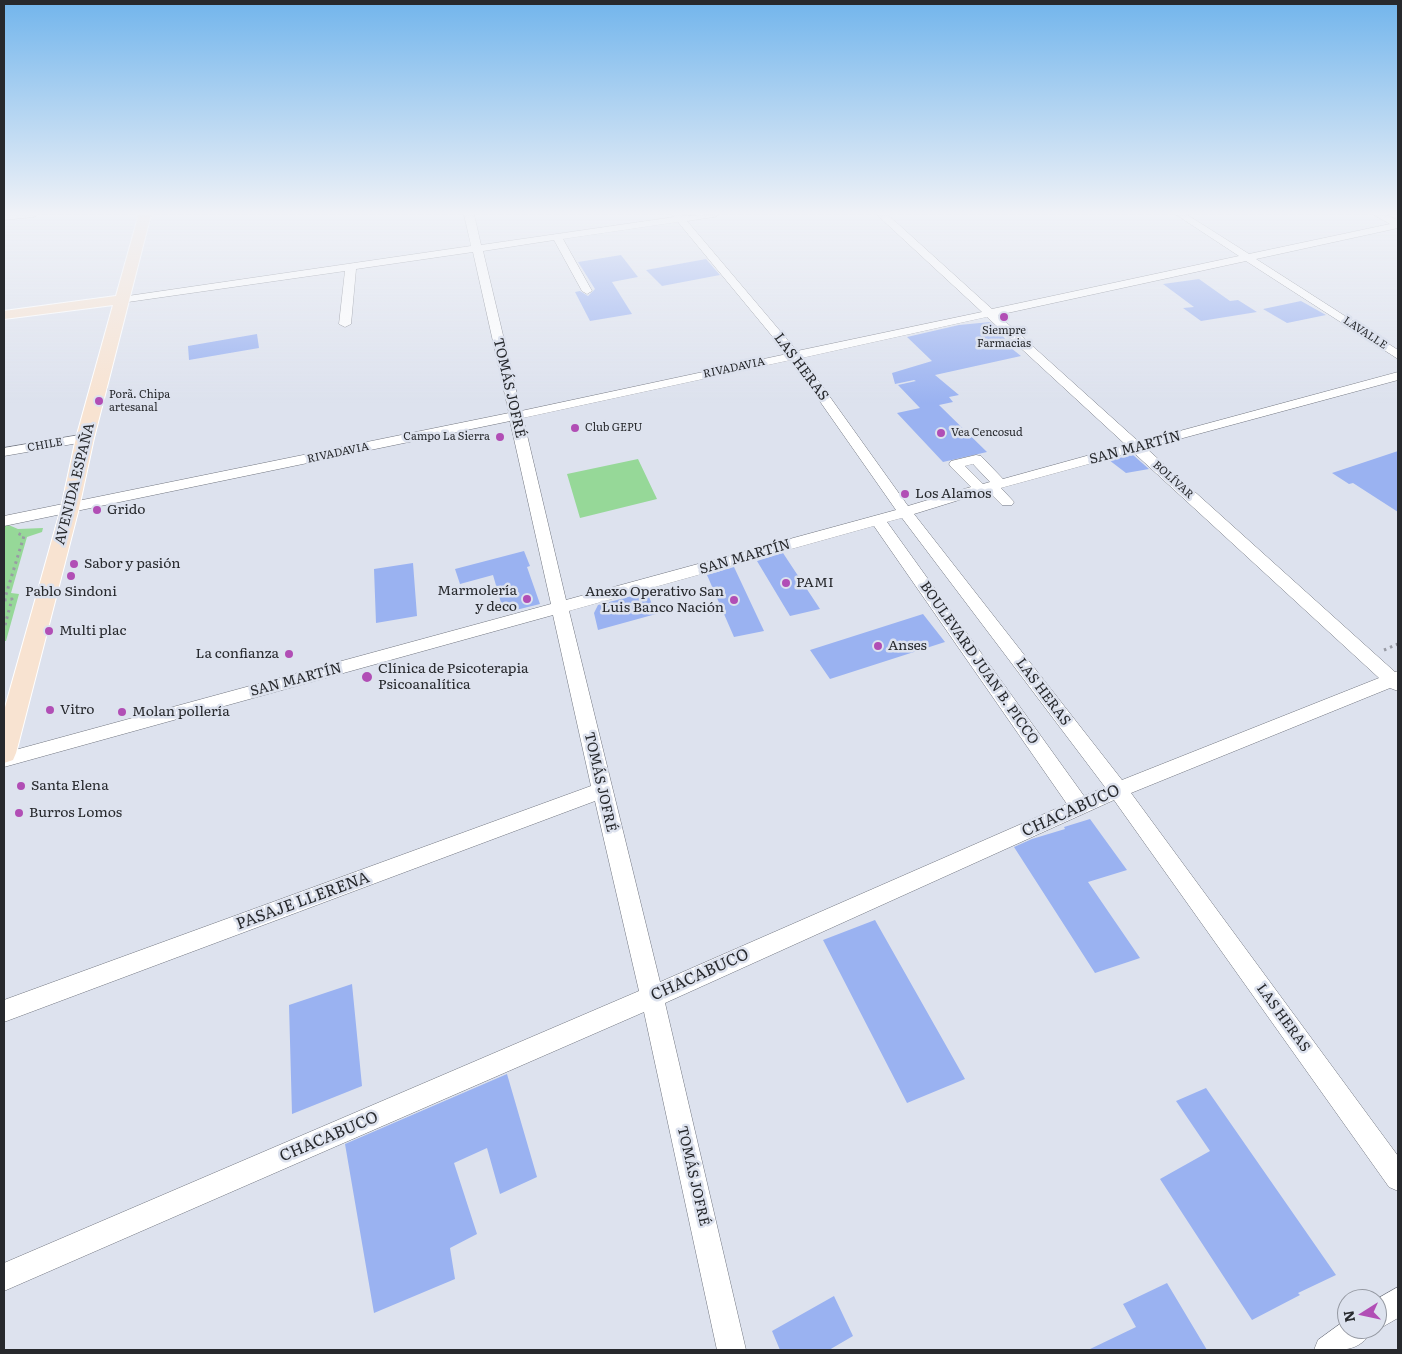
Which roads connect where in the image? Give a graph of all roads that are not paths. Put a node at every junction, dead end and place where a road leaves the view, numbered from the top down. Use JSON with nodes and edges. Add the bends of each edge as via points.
{"nodes":[{"id":1,"x":128,"y":277,"type":"edge"},
{"id":2,"x":276,"y":277,"type":"edge"},
{"id":3,"x":350,"y":277,"type":"edge"},
{"id":4,"x":484,"y":277,"type":"edge"},
{"id":5,"x":580,"y":277,"type":"edge"},
{"id":6,"x":729,"y":277,"type":"edge"},
{"id":7,"x":952,"y":277,"type":"edge"},
{"id":8,"x":1161,"y":277,"type":"edge"},
{"id":9,"x":1278,"y":277,"type":"edge"},
{"id":10,"x":587,"y":290,"type":"dead end"},
{"id":11,"x":122,"y":300,"type":"junction"},
{"id":12,"x":993,"y":314,"type":"junction"},
{"id":13,"x":4,"y":315,"type":"edge"},
{"id":14,"x":345,"y":324,"type":"dead end"},
{"id":15,"x":794,"y":355,"type":"junction"},
{"id":16,"x":1398,"y":355,"type":"edge"},
{"id":17,"x":1398,"y":376,"type":"edge"},
{"id":18,"x":515,"y":416,"type":"junction"},
{"id":19,"x":85,"y":438,"type":"junction"},
{"id":20,"x":1138,"y":447,"type":"junction"},
{"id":21,"x":4,"y":452,"type":"edge"},
{"id":22,"x":990,"y":486,"type":"junction"},
{"id":23,"x":1007,"y":502,"type":"dead end"},
{"id":24,"x":70,"y":508,"type":"junction"},
{"id":25,"x":906,"y":512,"type":"junction"},
{"id":26,"x":878,"y":520,"type":"junction"},
{"id":27,"x":8,"y":526,"type":"edge"},
{"id":28,"x":560,"y":608,"type":"junction"},
{"id":29,"x":1396,"y":680,"type":"edge"},
{"id":30,"x":4,"y":754,"type":"edge"},
{"id":31,"x":4,"y":760,"type":"edge"},
{"id":32,"x":602,"y":790,"type":"junction"},
{"id":33,"x":1118,"y":790,"type":"junction"},
{"id":34,"x":1080,"y":807,"type":"junction"},
{"id":35,"x":652,"y":997,"type":"junction"},
{"id":36,"x":4,"y":1011,"type":"edge"},
{"id":37,"x":1398,"y":1178,"type":"edge"},
{"id":38,"x":4,"y":1277,"type":"edge"},
{"id":39,"x":1398,"y":1301,"type":"edge"},
{"id":40,"x":1387,"y":1309,"type":"edge"},
{"id":41,"x":1344,"y":1339,"type":"edge"},
{"id":42,"x":732,"y":1350,"type":"edge"},
{"id":43,"x":1328,"y":1350,"type":"edge"}],
"edges":[{"from":1,"to":11,"type":"main road","name":"AVENIDA ESPAÑA"},
{"from":2,"to":11,"type":"street"},
{"from":3,"to":14,"type":"street"},
{"from":4,"to":18,"type":"street","name":"TOMÁS JOFRÉ"},
{"from":5,"to":10,"type":"street"},
{"from":6,"to":15,"type":"street","name":"LAS HERAS"},
{"from":7,"to":12,"type":"street","name":"BOLÍVAR"},
{"from":8,"to":12,"type":"street","name":"RIVADAVIA"},
{"from":9,"to":16,"type":"street","name":"LAVALLE"},
{"from":11,"to":13,"type":"main road"},
{"from":11,"to":19,"type":"main road","name":"AVENIDA ESPAÑA"},
{"from":12,"to":15,"type":"street","name":"RIVADAVIA"},
{"from":12,"to":20,"type":"street","name":"BOLÍVAR"},
{"from":15,"to":18,"type":"street","name":"RIVADAVIA"},
{"from":15,"to":25,"type":"street","name":"LAS HERAS"},
{"from":17,"to":20,"type":"street","name":"SAN MARTÍN"},
{"from":18,"to":24,"type":"street","name":"RIVADAVIA"},
{"from":18,"to":28,"type":"street","name":"TOMÁS JOFRÉ"},
{"from":19,"to":21,"type":"street","name":"CHILE"},
{"from":19,"to":24,"type":"main road","name":"AVENIDA ESPAÑA"},
{"from":20,"to":22,"type":"street","name":"SAN MARTÍN"},
{"from":20,"to":29,"type":"street","name":"BOLÍVAR"},
{"from":22,"to":23,"type":"street"},
{"from":22,"to":25,"type":"street","name":"SAN MARTÍN"},
{"from":24,"to":27,"type":"street","name":"RIVADAVIA"},
{"from":24,"to":30,"type":"main road","name":"AVENIDA ESPAÑA"},
{"from":25,"to":26,"type":"street","name":"SAN MARTÍN"},
{"from":25,"to":33,"type":"street","name":"LAS HERAS"},
{"from":26,"to":28,"type":"street","name":"SAN MARTÍN"},
{"from":26,"to":34,"type":"street","name":"BOULEVARD JUAN B. PICCO"},
{"from":28,"to":31,"type":"street","name":"SAN MARTÍN"},
{"from":28,"to":32,"type":"street","name":"TOMÁS JOFRÉ"},
{"from":29,"to":33,"type":"street","name":"CHACABUCO"},
{"from":32,"to":35,"type":"street","name":"TOMÁS JOFRÉ"},
{"from":32,"to":36,"type":"street","name":"PASAJE LLERENA"},
{"from":33,"to":34,"type":"street","name":"CHACABUCO"},
{"from":33,"to":37,"type":"street","name":"LAS HERAS"},
{"from":34,"to":35,"type":"street","name":"CHACABUCO"},
{"from":35,"to":38,"type":"street","name":"CHACABUCO"},
{"from":35,"to":42,"type":"street","name":"TOMÁS JOFRÉ"},
{"from":39,"to":40,"type":"street"},
{"from":41,"to":43,"type":"street"}]}
